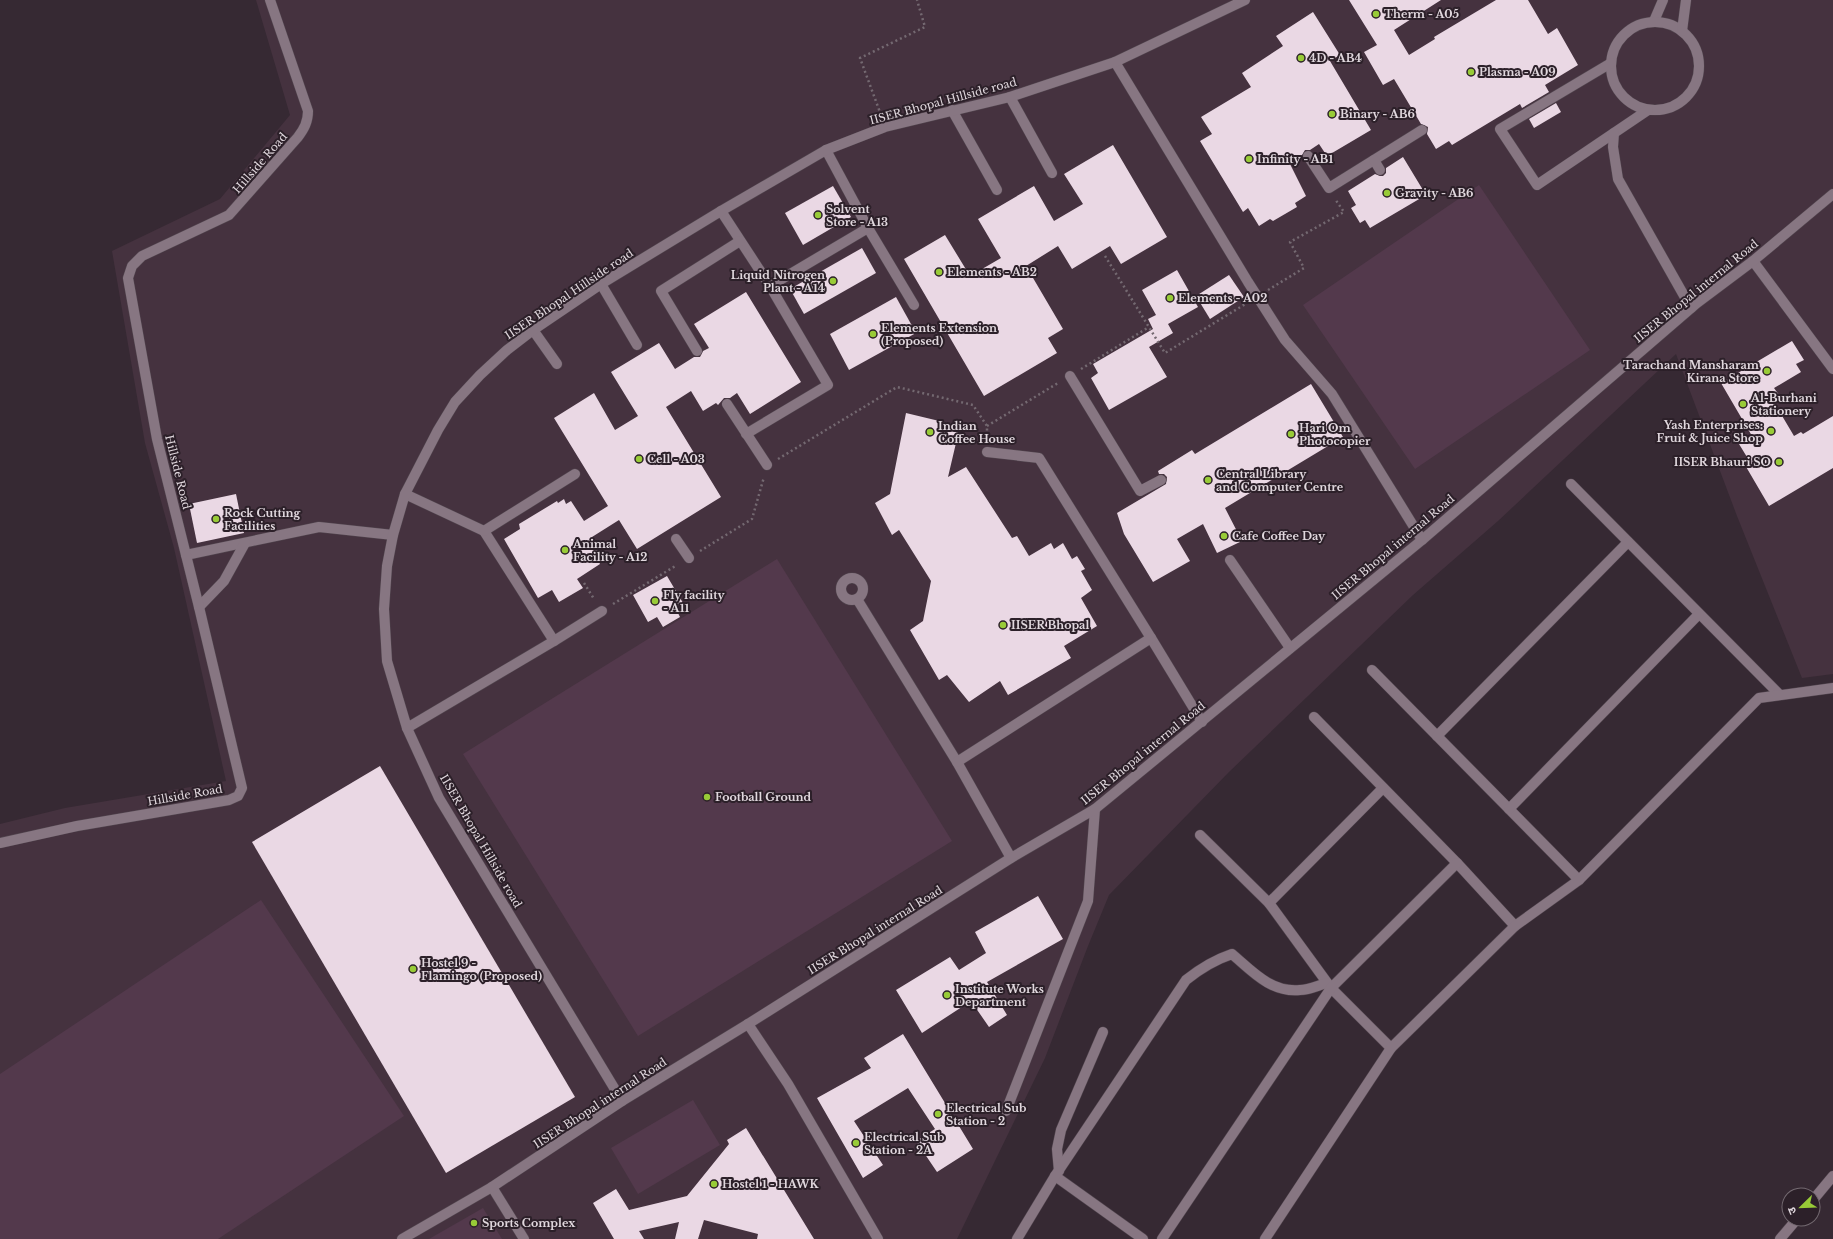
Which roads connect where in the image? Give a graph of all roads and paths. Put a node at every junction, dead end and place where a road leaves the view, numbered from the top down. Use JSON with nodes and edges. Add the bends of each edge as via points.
{"nodes":[{"id":1,"x":270,"y":0,"type":"edge"},
{"id":2,"x":917,"y":0,"type":"edge"},
{"id":3,"x":1245,"y":0,"type":"edge"},
{"id":4,"x":1663,"y":0,"type":"edge"},
{"id":5,"x":1686,"y":0,"type":"edge"},
{"id":6,"x":1654,"y":21,"type":"junction"},
{"id":7,"x":1682,"y":30,"type":"junction"},
{"id":8,"x":1115,"y":62,"type":"junction"},
{"id":9,"x":1611,"y":63,"type":"junction"},
{"id":10,"x":1010,"y":97,"type":"junction"},
{"id":11,"x":952,"y":110,"type":"junction"},
{"id":12,"x":1648,"y":110,"type":"junction"},
{"id":13,"x":885,"y":126,"type":"junction"},
{"id":14,"x":1422,"y":130,"type":"dead end"},
{"id":15,"x":1614,"y":133,"type":"junction"},
{"id":16,"x":826,"y":150,"type":"junction"},
{"id":17,"x":1308,"y":156,"type":"dead end"},
{"id":18,"x":1374,"y":160,"type":"junction"},
{"id":19,"x":1380,"y":170,"type":"dead end"},
{"id":20,"x":1052,"y":173,"type":"dead end"},
{"id":21,"x":1329,"y":188,"type":"junction"},
{"id":22,"x":998,"y":190,"type":"dead end"},
{"id":23,"x":1833,"y":194,"type":"edge"},
{"id":24,"x":721,"y":211,"type":"junction"},
{"id":25,"x":868,"y":228,"type":"junction"},
{"id":26,"x":740,"y":241,"type":"junction"},
{"id":27,"x":1106,"y":256,"type":"dead end"},
{"id":28,"x":1753,"y":261,"type":"junction"},
{"id":29,"x":601,"y":284,"type":"junction"},
{"id":30,"x":770,"y":286,"type":"junction"},
{"id":31,"x":1258,"y":297,"type":"junction"},
{"id":32,"x":914,"y":305,"type":"dead end"},
{"id":33,"x":1691,"y":308,"type":"junction"},
{"id":34,"x":533,"y":330,"type":"junction"},
{"id":35,"x":637,"y":344,"type":"dead end"},
{"id":36,"x":697,"y":351,"type":"dead end"},
{"id":37,"x":557,"y":364,"type":"dead end"},
{"id":38,"x":1833,"y":369,"type":"edge"},
{"id":39,"x":1070,"y":376,"type":"dead end"},
{"id":40,"x":727,"y":404,"type":"dead end"},
{"id":41,"x":987,"y":426,"type":"dead end"},
{"id":42,"x":746,"y":434,"type":"junction"},
{"id":43,"x":987,"y":452,"type":"dead end"},
{"id":44,"x":767,"y":465,"type":"junction"},
{"id":45,"x":575,"y":474,"type":"dead end"},
{"id":46,"x":1161,"y":480,"type":"dead end"},
{"id":47,"x":1571,"y":484,"type":"dead end"},
{"id":48,"x":405,"y":494,"type":"junction"},
{"id":49,"x":484,"y":531,"type":"junction"},
{"id":50,"x":393,"y":535,"type":"junction"},
{"id":51,"x":676,"y":539,"type":"dead end"},
{"id":52,"x":1422,"y":540,"type":"junction"},
{"id":53,"x":245,"y":542,"type":"junction"},
{"id":54,"x":1628,"y":542,"type":"junction"},
{"id":55,"x":186,"y":555,"type":"junction"},
{"id":56,"x":689,"y":558,"type":"junction"},
{"id":57,"x":1230,"y":560,"type":"dead end"},
{"id":58,"x":584,"y":583,"type":"dead end"},
{"id":59,"x":857,"y":599,"type":"dead end"},
{"id":60,"x":199,"y":607,"type":"junction"},
{"id":61,"x":602,"y":611,"type":"junction"},
{"id":62,"x":1699,"y":614,"type":"junction"},
{"id":63,"x":1151,"y":638,"type":"junction"},
{"id":64,"x":554,"y":641,"type":"junction"},
{"id":65,"x":1290,"y":648,"type":"junction"},
{"id":66,"x":1372,"y":670,"type":"dead end"},
{"id":67,"x":1833,"y":688,"type":"edge"},
{"id":68,"x":1780,"y":694,"type":"junction"},
{"id":69,"x":1314,"y":717,"type":"dead end"},
{"id":70,"x":1202,"y":722,"type":"junction"},
{"id":71,"x":407,"y":728,"type":"junction"},
{"id":72,"x":1437,"y":736,"type":"junction"},
{"id":73,"x":957,"y":762,"type":"junction"},
{"id":74,"x":1383,"y":788,"type":"junction"},
{"id":75,"x":1095,"y":809,"type":"junction"},
{"id":76,"x":1509,"y":809,"type":"junction"},
{"id":77,"x":1200,"y":834,"type":"dead end"},
{"id":78,"x":0,"y":843,"type":"edge"},
{"id":79,"x":1011,"y":858,"type":"junction"},
{"id":80,"x":1457,"y":863,"type":"junction"},
{"id":81,"x":1579,"y":880,"type":"junction"},
{"id":82,"x":1269,"y":904,"type":"junction"},
{"id":83,"x":1515,"y":926,"type":"junction"},
{"id":84,"x":1329,"y":986,"type":"junction"},
{"id":85,"x":748,"y":1024,"type":"junction"},
{"id":86,"x":1103,"y":1032,"type":"dead end"},
{"id":87,"x":1391,"y":1048,"type":"junction"},
{"id":88,"x":622,"y":1101,"type":"junction"},
{"id":89,"x":1006,"y":1111,"type":"dead end"},
{"id":90,"x":1057,"y":1173,"type":"junction"},
{"id":91,"x":1833,"y":1176,"type":"edge"},
{"id":92,"x":492,"y":1187,"type":"junction"},
{"id":93,"x":1821,"y":1190,"type":"edge"},
{"id":94,"x":1790,"y":1227,"type":"edge"},
{"id":95,"x":402,"y":1239,"type":"edge"},
{"id":96,"x":524,"y":1239,"type":"edge"},
{"id":97,"x":878,"y":1239,"type":"edge"},
{"id":98,"x":1017,"y":1239,"type":"edge"},
{"id":99,"x":1143,"y":1239,"type":"edge"},
{"id":100,"x":1162,"y":1239,"type":"edge"},
{"id":101,"x":1265,"y":1239,"type":"edge"},
{"id":102,"x":1780,"y":1239,"type":"edge"}],
"edges":[{"from":1,"to":55,"type":"street","name":"Hillside Road","via":[[308,111],[304,128],[234,211],[142,256],[132,266],[128,278],[157,439]]},
{"from":2,"to":13,"type":"path","via":[[925,27],[860,58]]},
{"from":3,"to":8,"type":"street","name":"IISER Bhopal Hillside road"},
{"from":4,"to":6,"type":"street"},
{"from":5,"to":7,"type":"street"},
{"from":6,"to":7,"type":"street"},
{"from":6,"to":9,"type":"street","via":[[1639,24],[1627,31],[1617,42]]},
{"from":7,"to":12,"type":"street","via":[[1692,41],[1698,55],[1696,84],[1688,96],[1677,105],[1663,110]]},
{"from":8,"to":10,"type":"street","name":"IISER Bhopal Hillside road"},
{"from":8,"to":31,"type":"street"},
{"from":9,"to":12,"type":"street","via":[[1614,85],[1623,97],[1635,106]]},
{"from":9,"to":15,"type":"street","via":[[1500,129],[1537,185]]},
{"from":10,"to":11,"type":"street","name":"IISER Bhopal Hillside road"},
{"from":10,"to":20,"type":"street"},
{"from":11,"to":13,"type":"street","name":"IISER Bhopal Hillside road"},
{"from":11,"to":22,"type":"street"},
{"from":12,"to":15,"type":"street"},
{"from":13,"to":16,"type":"street","name":"IISER Bhopal Hillside road"},
{"from":14,"to":18,"type":"street"},
{"from":15,"to":33,"type":"street","via":[[1613,147],[1618,179]]},
{"from":16,"to":24,"type":"street","name":"IISER Bhopal Hillside road"},
{"from":16,"to":25,"type":"street"},
{"from":17,"to":21,"type":"street"},
{"from":18,"to":19,"type":"street"},
{"from":18,"to":21,"type":"street"},
{"from":21,"to":31,"type":"path","via":[[1344,212],[1290,242],[1304,268]]},
{"from":23,"to":28,"type":"street","name":"IISER Bhopal internal Road"},
{"from":24,"to":26,"type":"street"},
{"from":24,"to":29,"type":"street","name":"IISER Bhopal Hillside road"},
{"from":25,"to":30,"type":"street"},
{"from":25,"to":32,"type":"street"},
{"from":26,"to":30,"type":"street"},
{"from":26,"to":36,"type":"street","via":[[661,291]]},
{"from":27,"to":31,"type":"path","via":[[1165,353]]},
{"from":28,"to":33,"type":"street","name":"IISER Bhopal internal Road"},
{"from":28,"to":38,"type":"street"},
{"from":29,"to":34,"type":"street","name":"IISER Bhopal Hillside road"},
{"from":29,"to":35,"type":"street"},
{"from":30,"to":42,"type":"street","via":[[828,385]]},
{"from":31,"to":52,"type":"street","via":[[1285,340],[1332,394]]},
{"from":33,"to":52,"type":"street","name":"IISER Bhopal internal Road"},
{"from":34,"to":37,"type":"street"},
{"from":34,"to":48,"type":"street","name":"IISER Bhopal Hillside road","via":[[507,350],[455,402]]},
{"from":39,"to":46,"type":"street","via":[[1140,491]]},
{"from":40,"to":42,"type":"street"},
{"from":41,"to":44,"type":"path","via":[[973,405],[897,387]]},
{"from":42,"to":44,"type":"street"},
{"from":43,"to":63,"type":"street","via":[[1039,458]]},
{"from":44,"to":56,"type":"path","via":[[752,519]]},
{"from":45,"to":49,"type":"street"},
{"from":47,"to":54,"type":"street"},
{"from":48,"to":49,"type":"street"},
{"from":48,"to":50,"type":"street","name":"IISER Bhopal Hillside road"},
{"from":49,"to":64,"type":"street"},
{"from":50,"to":53,"type":"street","via":[[319,527]]},
{"from":50,"to":71,"type":"street","name":"IISER Bhopal Hillside road","via":[[387,566],[384,609],[387,661]]},
{"from":51,"to":56,"type":"street"},
{"from":52,"to":65,"type":"street","name":"IISER Bhopal internal Road"},
{"from":53,"to":55,"type":"street"},
{"from":53,"to":60,"type":"street","via":[[224,581]]},
{"from":54,"to":62,"type":"street"},
{"from":54,"to":72,"type":"street"},
{"from":55,"to":60,"type":"street","name":"Hillside Road"},
{"from":56,"to":61,"type":"path"},
{"from":57,"to":65,"type":"street"},
{"from":58,"to":61,"type":"path"},
{"from":59,"to":73,"type":"street"},
{"from":60,"to":78,"type":"street","name":"Hillside Road","via":[[242,788],[238,796]]},
{"from":61,"to":64,"type":"street"},
{"from":62,"to":68,"type":"street"},
{"from":62,"to":76,"type":"street"},
{"from":63,"to":70,"type":"street"},
{"from":63,"to":73,"type":"street"},
{"from":64,"to":71,"type":"street"},
{"from":65,"to":70,"type":"street","name":"IISER Bhopal internal Road"},
{"from":66,"to":72,"type":"street"},
{"from":67,"to":68,"type":"street"},
{"from":68,"to":81,"type":"street","via":[[1759,698]]},
{"from":69,"to":74,"type":"street"},
{"from":70,"to":75,"type":"street","name":"IISER Bhopal internal Road"},
{"from":71,"to":88,"type":"street","name":"IISER Bhopal Hillside road","via":[[439,798]]},
{"from":72,"to":76,"type":"street"},
{"from":73,"to":79,"type":"street"},
{"from":74,"to":80,"type":"street"},
{"from":74,"to":82,"type":"street"},
{"from":75,"to":79,"type":"street","name":"IISER Bhopal internal Road"},
{"from":75,"to":89,"type":"street","via":[[1088,901]]},
{"from":76,"to":81,"type":"street"},
{"from":77,"to":82,"type":"street"},
{"from":79,"to":85,"type":"street","name":"IISER Bhopal internal Road"},
{"from":80,"to":83,"type":"street"},
{"from":80,"to":84,"type":"street"},
{"from":81,"to":83,"type":"street"},
{"from":82,"to":84,"type":"street"},
{"from":83,"to":87,"type":"street"},
{"from":84,"to":87,"type":"street"},
{"from":84,"to":90,"type":"street","via":[[1301,990],[1277,988],[1266,983],[1232,954],[1214,960],[1200,969],[1186,980]]},
{"from":84,"to":100,"type":"street"},
{"from":85,"to":88,"type":"street","name":"IISER Bhopal internal Road"},
{"from":85,"to":97,"type":"street","via":[[788,1084]]},
{"from":86,"to":90,"type":"street","via":[[1061,1130],[1057,1149]]},
{"from":87,"to":101,"type":"street"},
{"from":88,"to":92,"type":"street","name":"IISER Bhopal internal Road"},
{"from":90,"to":98,"type":"street"},
{"from":90,"to":99,"type":"street"},
{"from":91,"to":93,"type":"street"},
{"from":92,"to":95,"type":"street","name":"IISER Bhopal internal Road"},
{"from":92,"to":96,"type":"street"},
{"from":94,"to":102,"type":"street"}]}
